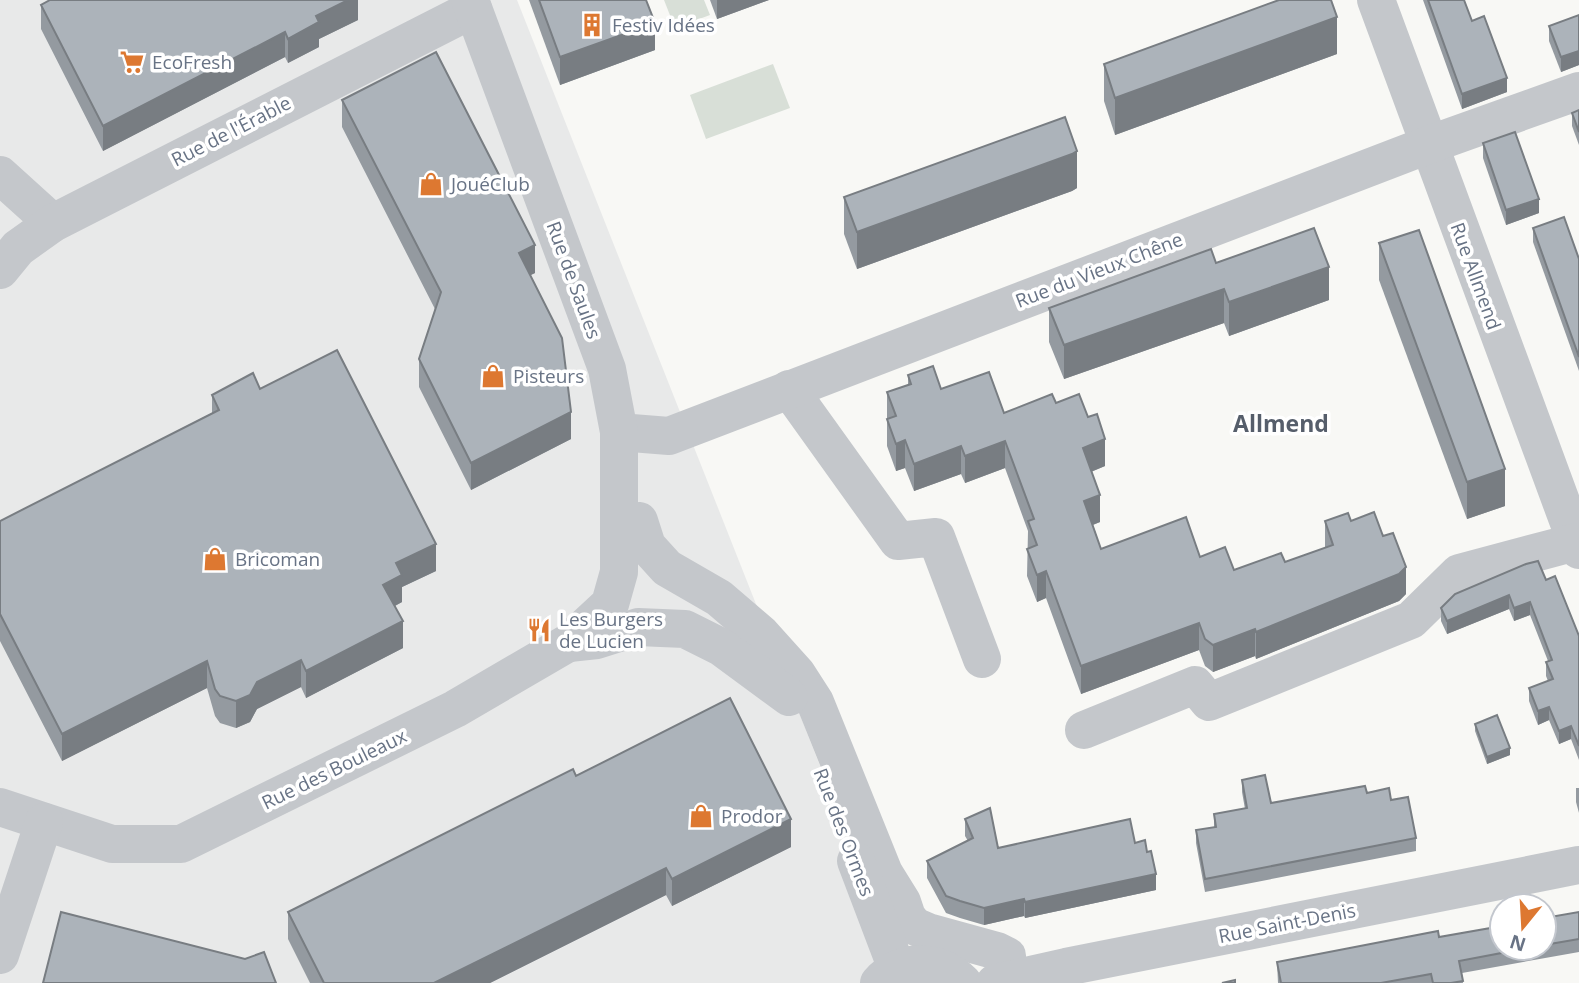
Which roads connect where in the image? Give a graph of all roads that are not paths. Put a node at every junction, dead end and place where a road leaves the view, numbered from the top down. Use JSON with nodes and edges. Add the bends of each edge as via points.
{"nodes":[{"id":1,"x":1376,"y":0,"type":"edge"},
{"id":2,"x":471,"y":4,"type":"edge"},
{"id":3,"x":1579,"y":91,"type":"edge"},
{"id":4,"x":1428,"y":145,"type":"junction"},
{"id":5,"x":0,"y":175,"type":"edge"},
{"id":6,"x":53,"y":223,"type":"junction"},
{"id":7,"x":0,"y":270,"type":"edge"},
{"id":8,"x":789,"y":389,"type":"junction"},
{"id":9,"x":618,"y":432,"type":"junction"},
{"id":10,"x":639,"y":522,"type":"dead end"},
{"id":11,"x":1578,"y":546,"type":"edge"},
{"id":12,"x":619,"y":572,"type":"junction"},
{"id":13,"x":650,"y":627,"type":"junction"},
{"id":14,"x":568,"y":643,"type":"junction"},
{"id":15,"x":982,"y":659,"type":"dead end"},
{"id":16,"x":789,"y":696,"type":"junction"},
{"id":17,"x":1084,"y":730,"type":"dead end"},
{"id":18,"x":0,"y":807,"type":"edge"},
{"id":19,"x":44,"y":822,"type":"junction"},
{"id":20,"x":1579,"y":865,"type":"edge"},
{"id":21,"x":0,"y":955,"type":"edge"},
{"id":22,"x":888,"y":976,"type":"edge"},
{"id":23,"x":986,"y":982,"type":"edge"}],
"edges":[{"from":1,"to":4,"type":"street","name":"Rue Allmend"},
{"from":2,"to":6,"type":"street","name":"Rue de l'Érable"},
{"from":2,"to":9,"type":"street","name":"Rue de Saules","via":[[607,369]]},
{"from":3,"to":4,"type":"street","name":"Rue du Vieux Chêne"},
{"from":4,"to":8,"type":"street","name":"Rue du Vieux Chêne"},
{"from":4,"to":11,"type":"street","name":"Rue Allmend"},
{"from":5,"to":6,"type":"street"},
{"from":6,"to":7,"type":"street","name":"Rue de l'Érable","via":[[18,247]]},
{"from":8,"to":9,"type":"street","name":"Rue du Vieux Chêne","via":[[669,436]]},
{"from":8,"to":15,"type":"street","via":[[898,541],[936,537]]},
{"from":9,"to":12,"type":"street","name":"Rue de Saules"},
{"from":10,"to":23,"type":"street","via":[[647,546],[667,568],[719,598],[761,634],[797,674],[815,702],[884,873],[907,916],[914,926],[929,932],[1007,956]]},
{"from":11,"to":17,"type":"street","via":[[1459,573],[1411,620],[1209,702],[1195,685]]},
{"from":12,"to":13,"type":"street"},
{"from":12,"to":14,"type":"street","name":"Rue des Bouleaux","via":[[610,604]]},
{"from":12,"to":16,"type":"street","name":"Rue des Ormes","via":[[720,615],[766,650]]},
{"from":13,"to":14,"type":"street"},
{"from":13,"to":16,"type":"street","via":[[685,629],[721,647]]},
{"from":14,"to":19,"type":"street","name":"Rue des Bouleaux","via":[[455,709],[181,844],[112,844]]},
{"from":16,"to":22,"type":"street","name":"Rue des Ormes","via":[[822,773]]},
{"from":18,"to":19,"type":"street","name":"Rue des Bouleaux"},
{"from":19,"to":21,"type":"street"},
{"from":20,"to":23,"type":"street","name":"Rue Saint-Denis"},
{"from":22,"to":23,"type":"street","via":[[914,964],[931,964]]}]}
